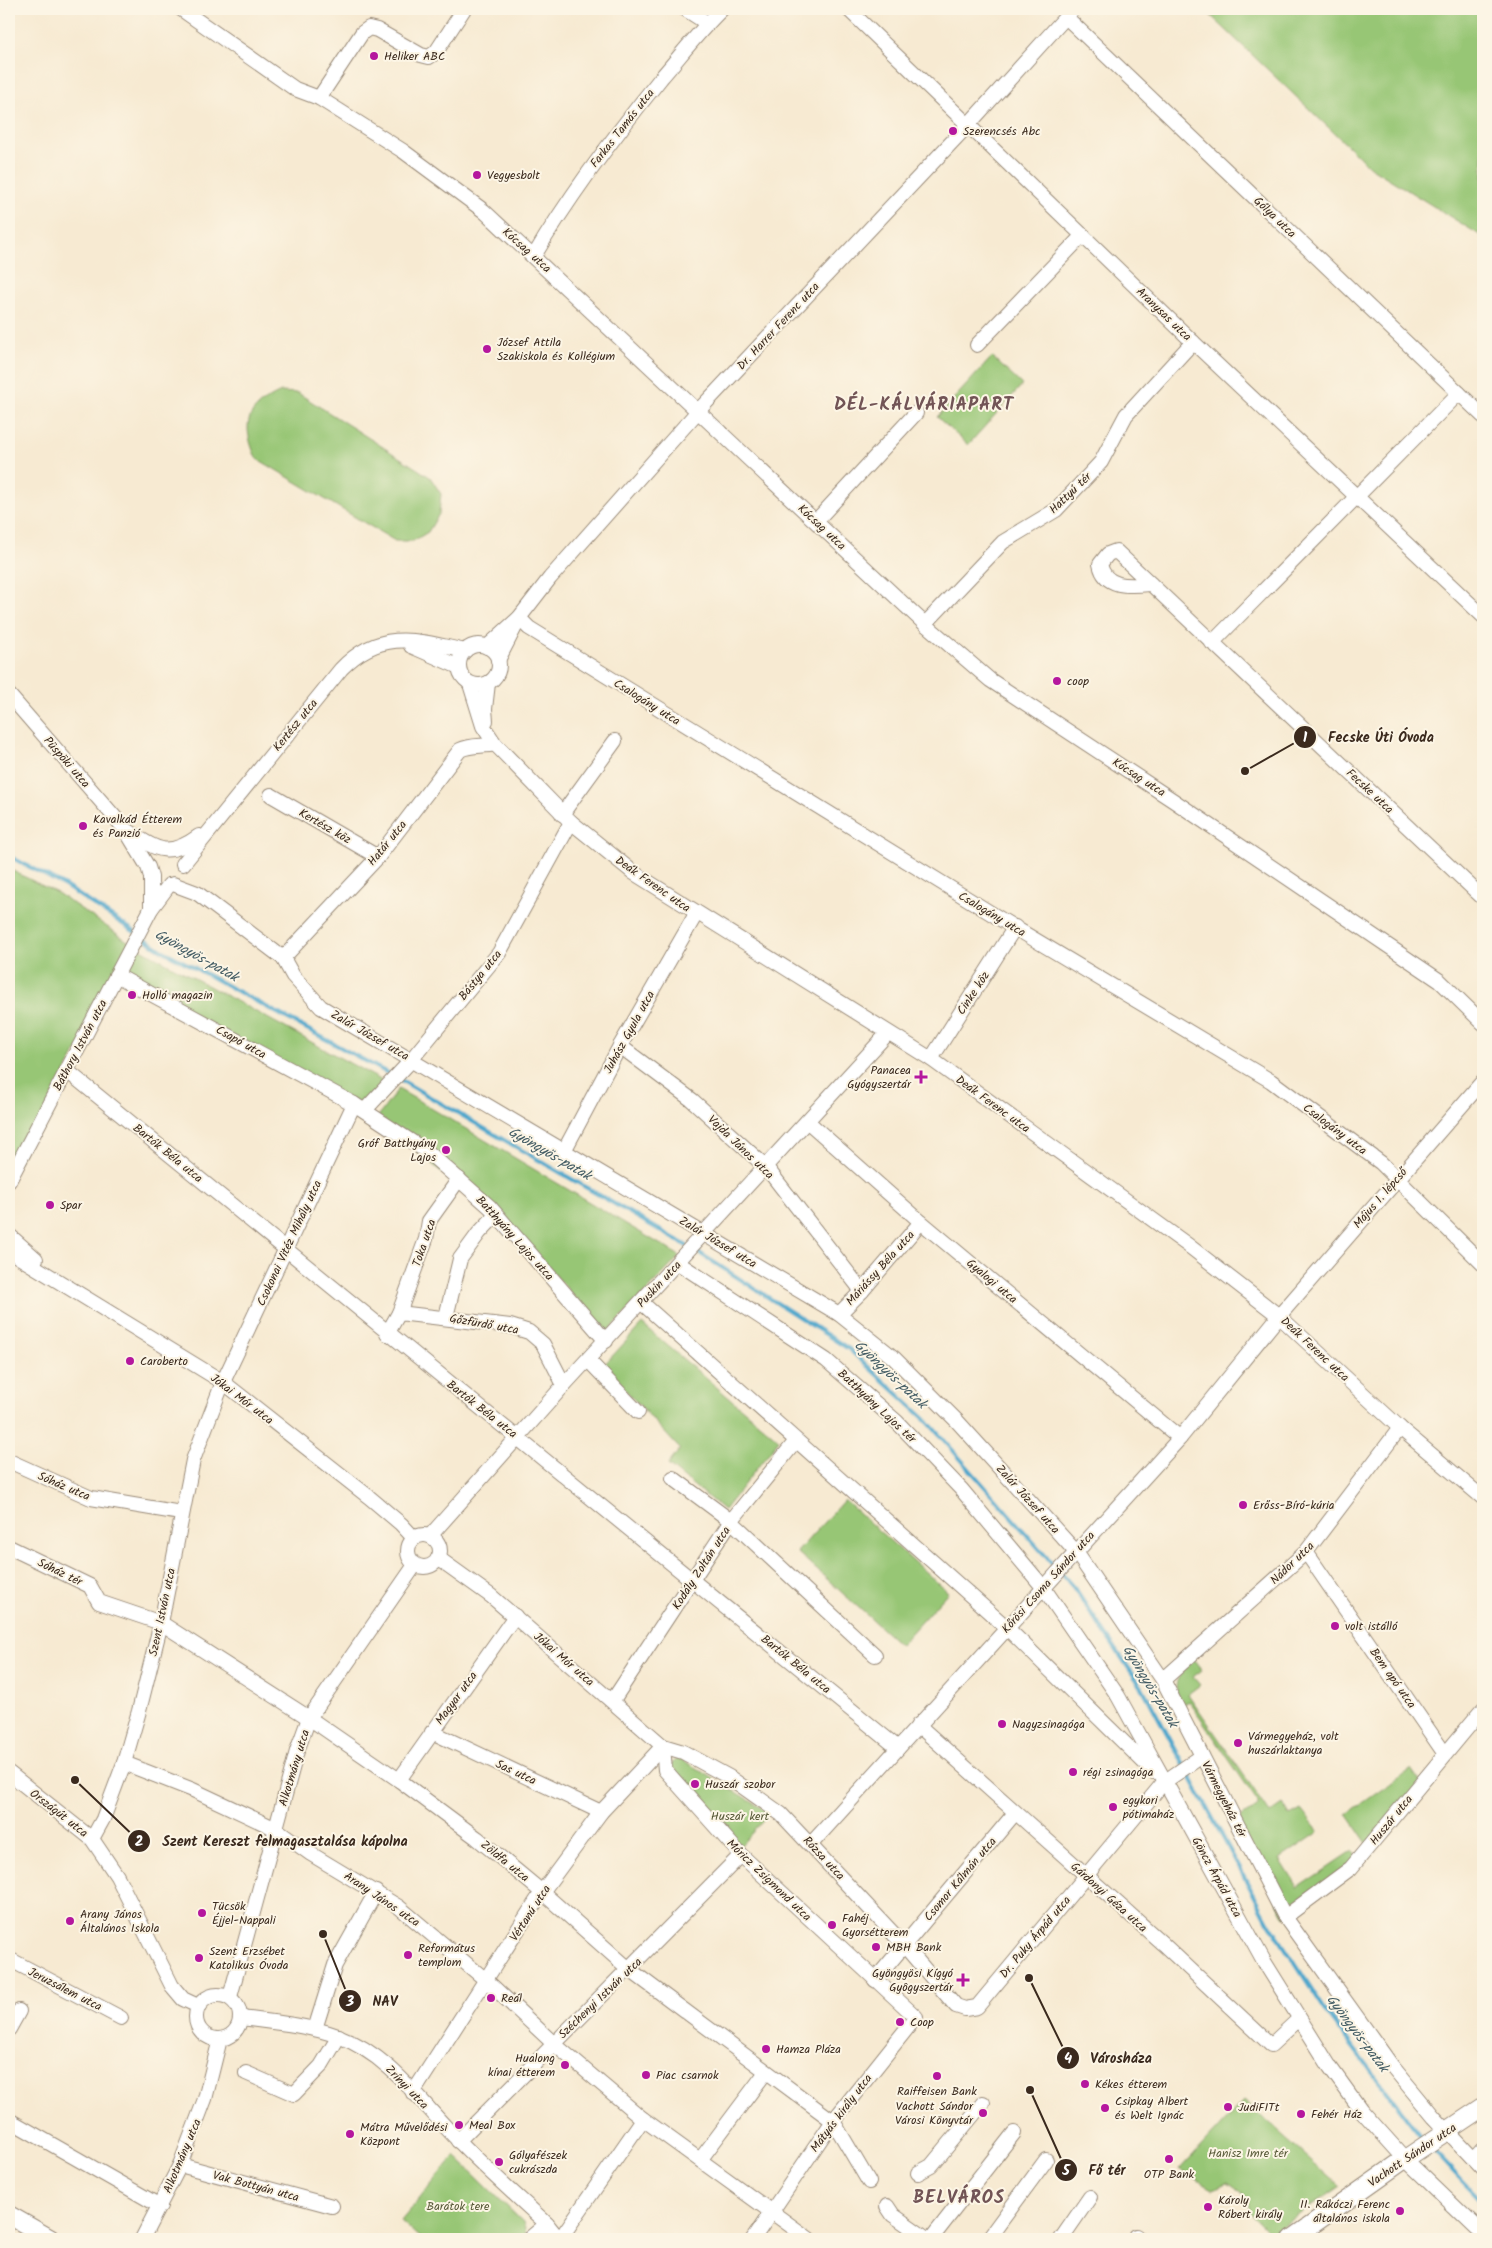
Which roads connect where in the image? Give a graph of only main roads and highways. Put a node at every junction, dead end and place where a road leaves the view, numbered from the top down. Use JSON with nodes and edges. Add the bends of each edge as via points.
{"nodes":[{"id":1,"x":1483,"y":2107,"type":"edge"},
{"id":2,"x":9,"y":2215,"type":"edge"},
{"id":3,"x":51,"y":2239,"type":"edge"},
{"id":4,"x":1292,"y":2239,"type":"edge"}],
"edges":[{"from":1,"to":4,"type":"main road","name":"Vachott Sándor utca"},
{"from":2,"to":3,"type":"main road"}]}
